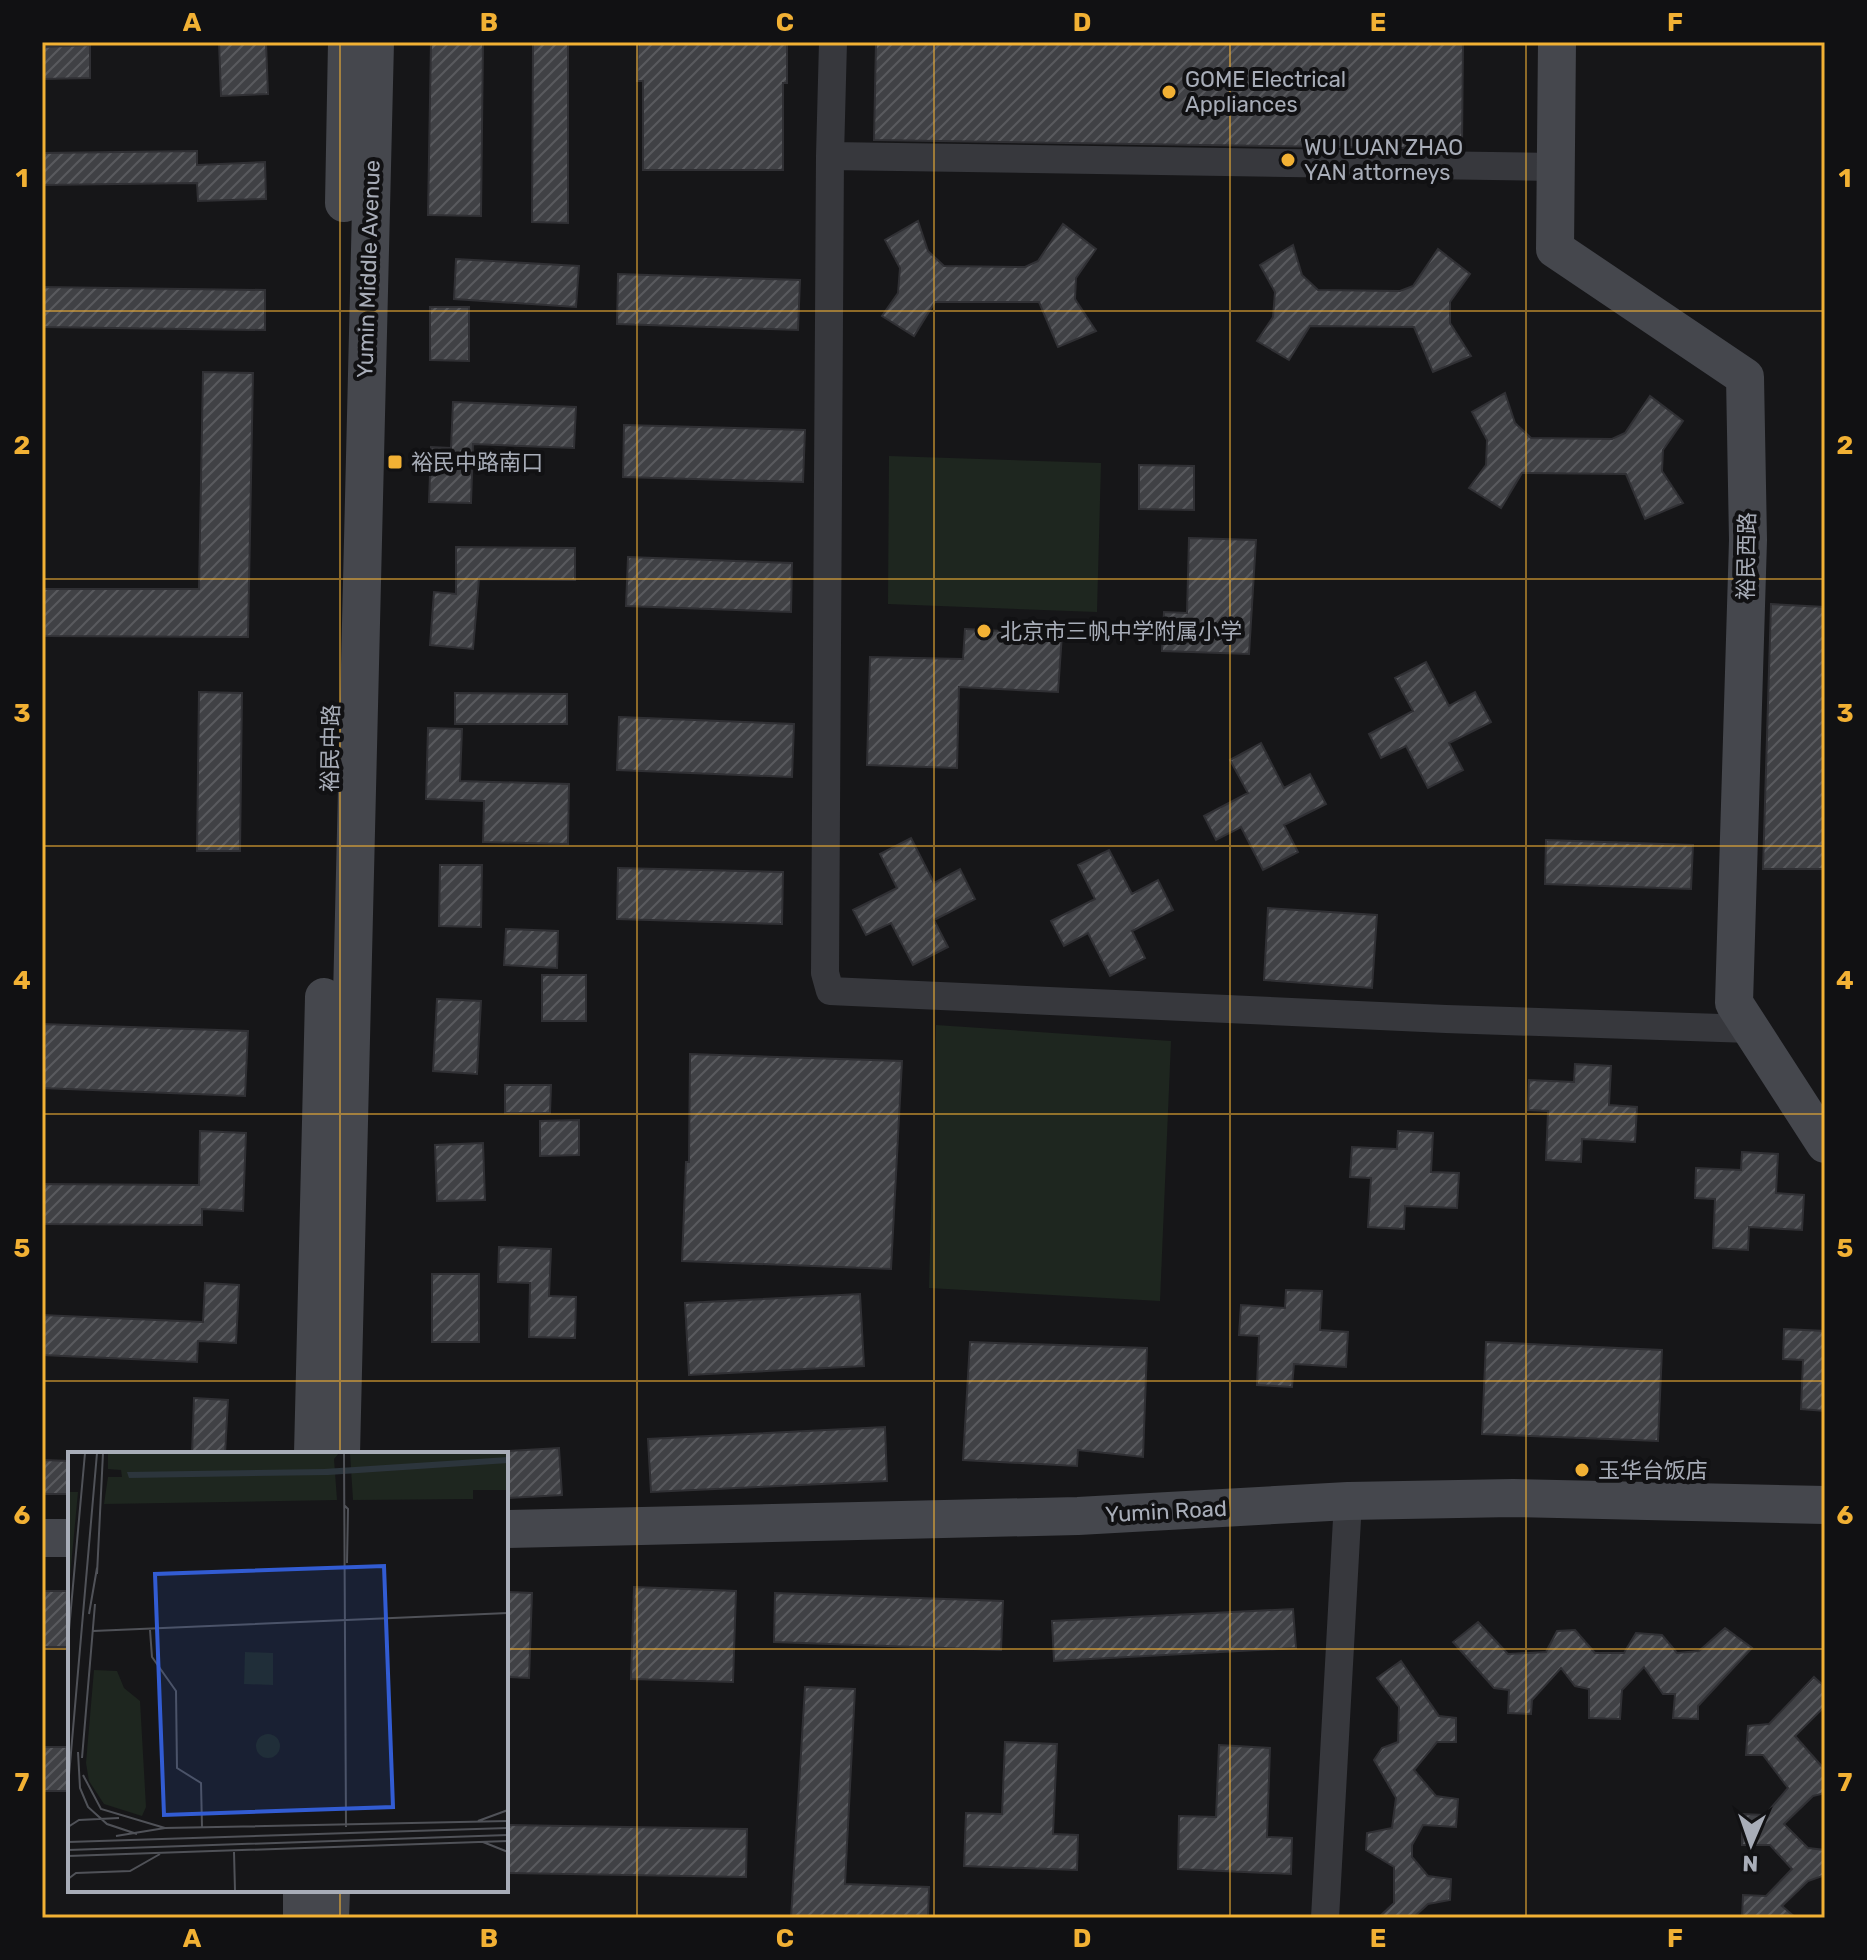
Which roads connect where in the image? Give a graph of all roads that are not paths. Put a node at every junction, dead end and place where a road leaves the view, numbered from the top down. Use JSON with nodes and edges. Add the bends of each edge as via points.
{"nodes":[{"id":1,"x":347,"y":42,"type":"edge"},
{"id":2,"x":375,"y":42,"type":"edge"},
{"id":3,"x":833,"y":42,"type":"edge"},
{"id":4,"x":1557,"y":42,"type":"edge"},
{"id":5,"x":830,"y":156,"type":"junction"},
{"id":6,"x":1554,"y":167,"type":"junction"},
{"id":7,"x":1751,"y":1029,"type":"junction"},
{"id":8,"x":1825,"y":1144,"type":"edge"},
{"id":9,"x":313,"y":1452,"type":"edge"},
{"id":10,"x":341,"y":1452,"type":"edge"},
{"id":11,"x":1348,"y":1501,"type":"junction"},
{"id":12,"x":1825,"y":1505,"type":"edge"},
{"id":13,"x":508,"y":1529,"type":"edge"},
{"id":14,"x":42,"y":1538,"type":"edge"},
{"id":15,"x":68,"y":1538,"type":"edge"},
{"id":16,"x":302,"y":1892,"type":"edge"},
{"id":17,"x":331,"y":1892,"type":"edge"},
{"id":18,"x":302,"y":1918,"type":"edge"},
{"id":19,"x":330,"y":1918,"type":"edge"},
{"id":20,"x":1325,"y":1918,"type":"edge"}],
"edges":[{"from":1,"to":9,"type":"street","name":"裕民中路"},
{"from":2,"to":10,"type":"street","name":"Yumin Middle Avenue"},
{"from":3,"to":5,"type":"street"},
{"from":4,"to":6,"type":"street","name":"裕民西路"},
{"from":5,"to":6,"type":"street"},
{"from":5,"to":7,"type":"street","via":[[825,973],[830,991]]},
{"from":6,"to":7,"type":"street","name":"裕民西路","via":[[1555,249],[1745,377],[1748,540],[1734,1003]]},
{"from":7,"to":8,"type":"street","name":"裕民西路"},
{"from":11,"to":12,"type":"street","name":"Yumin Road","via":[[1513,1498]]},
{"from":11,"to":13,"type":"street","name":"Yumin Road","via":[[1078,1516]]},
{"from":11,"to":20,"type":"street"},
{"from":14,"to":15,"type":"street"},
{"from":16,"to":18,"type":"street"},
{"from":17,"to":19,"type":"street"}]}
